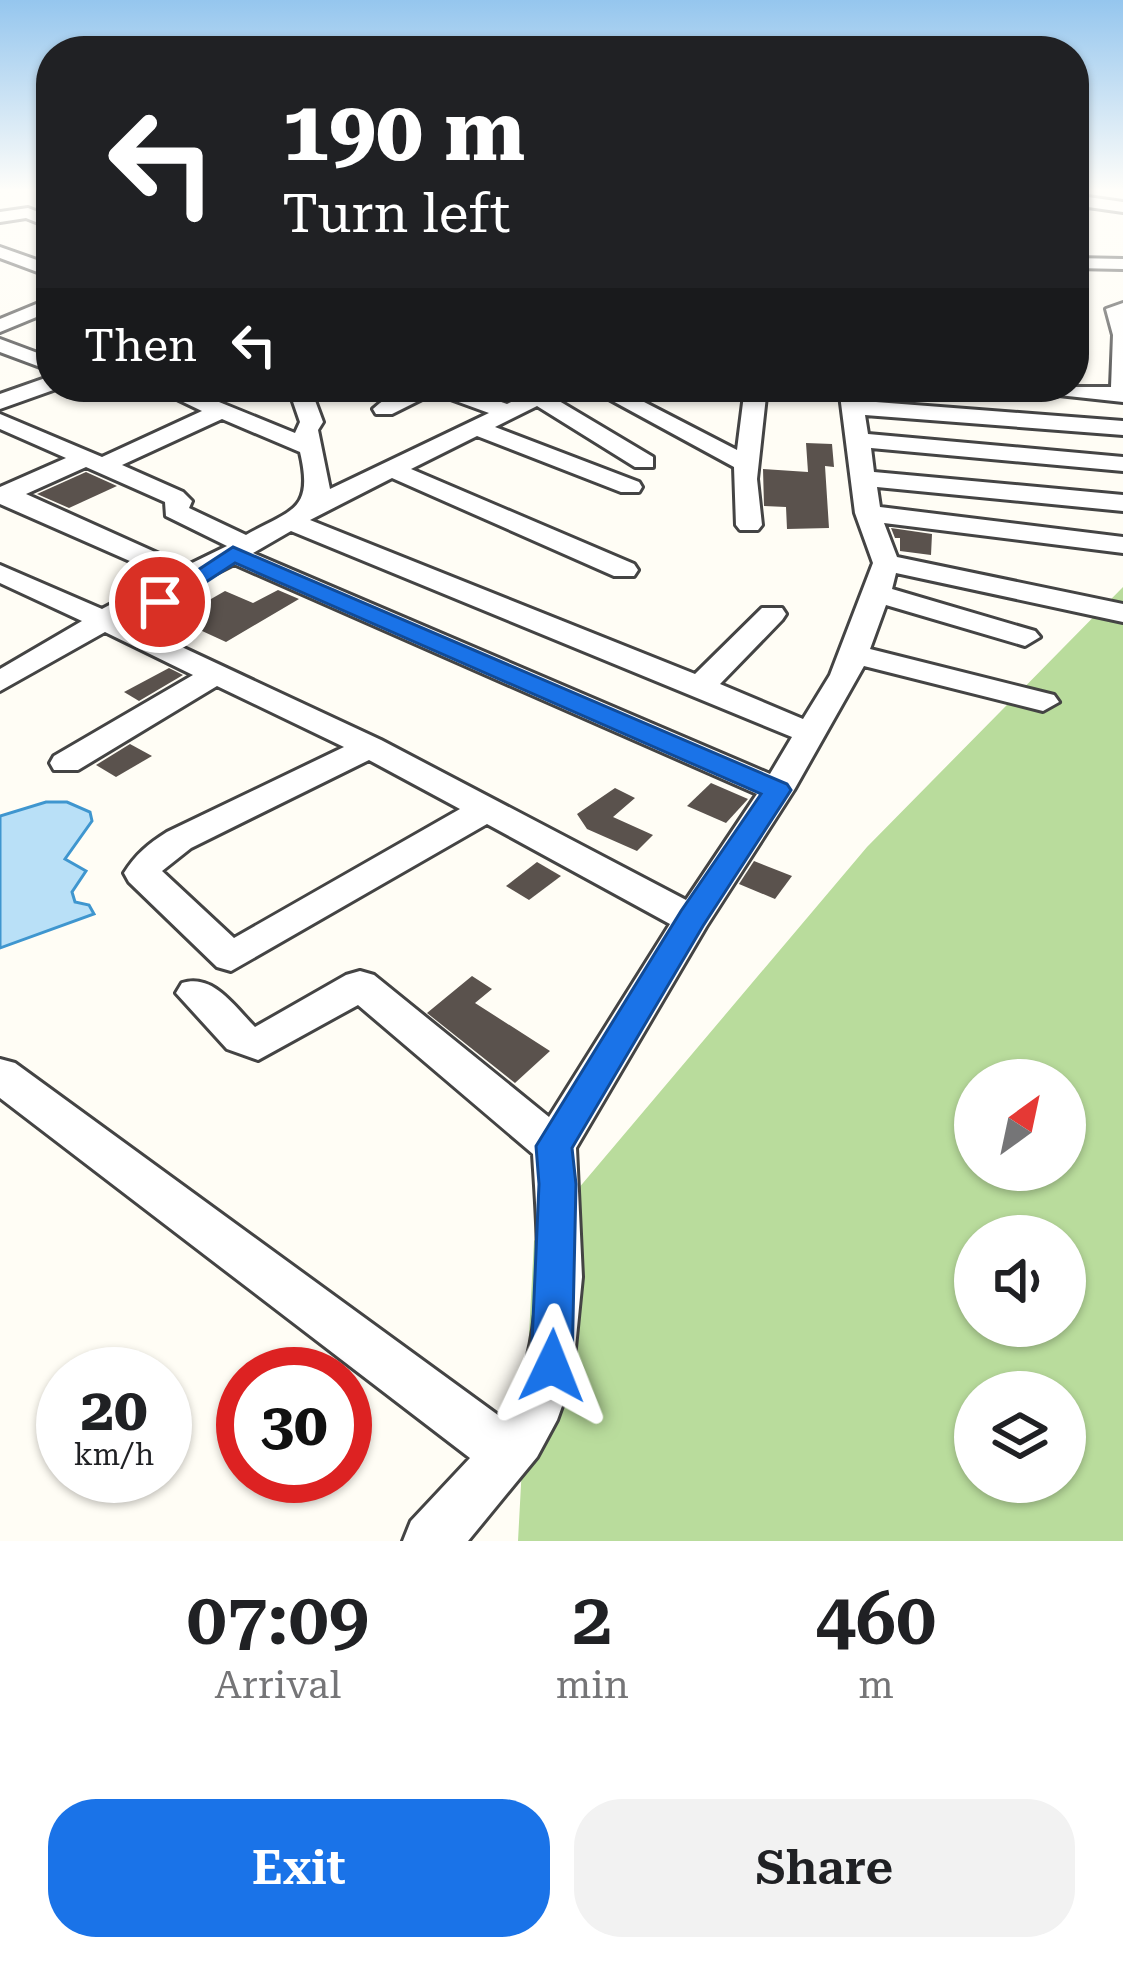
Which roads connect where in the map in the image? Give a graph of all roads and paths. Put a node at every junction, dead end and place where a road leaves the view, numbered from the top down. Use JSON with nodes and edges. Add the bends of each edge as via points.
{"nodes":[{"id":1,"x":1089,"y":265,"type":"edge"},
{"id":2,"x":1122,"y":270,"type":"edge"},
{"id":3,"x":1123,"y":309,"type":"edge"},
{"id":4,"x":36,"y":310,"type":"edge"},
{"id":5,"x":0,"y":326,"type":"edge"},
{"id":6,"x":0,"y":345,"type":"edge"},
{"id":7,"x":36,"y":359,"type":"edge"},
{"id":8,"x":36,"y":388,"type":"edge"},
{"id":9,"x":1089,"y":391,"type":"edge"},
{"id":10,"x":1122,"y":395,"type":"edge"},
{"id":11,"x":0,"y":401,"type":"edge"},
{"id":12,"x":195,"y":402,"type":"edge"},
{"id":13,"x":288,"y":402,"type":"edge"},
{"id":14,"x":304,"y":402,"type":"edge"},
{"id":15,"x":400,"y":402,"type":"edge"},
{"id":16,"x":481,"y":402,"type":"edge"},
{"id":17,"x":525,"y":402,"type":"edge"},
{"id":18,"x":562,"y":402,"type":"edge"},
{"id":19,"x":627,"y":402,"type":"edge"},
{"id":20,"x":754,"y":402,"type":"edge"},
{"id":21,"x":853,"y":402,"type":"edge"},
{"id":22,"x":896,"y":402,"type":"edge"},
{"id":23,"x":384,"y":409,"type":"dead end"},
{"id":24,"x":506,"y":410,"type":"junction"},
{"id":25,"x":217,"y":412,"type":"junction"},
{"id":26,"x":0,"y":421,"type":"edge"},
{"id":27,"x":474,"y":427,"type":"junction"},
{"id":28,"x":1123,"y":428,"type":"edge"},
{"id":29,"x":308,"y":439,"type":"junction"},
{"id":30,"x":860,"y":440,"type":"junction"},
{"id":31,"x":96,"y":461,"type":"junction"},
{"id":32,"x":644,"y":462,"type":"dead end"},
{"id":33,"x":1123,"y":464,"type":"edge"},
{"id":34,"x":748,"y":465,"type":"junction"},
{"id":35,"x":394,"y":470,"type":"junction"},
{"id":36,"x":864,"y":478,"type":"junction"},
{"id":37,"x":630,"y":487,"type":"dead end"},
{"id":38,"x":2,"y":495,"type":"edge"},
{"id":39,"x":1123,"y":503,"type":"edge"},
{"id":40,"x":868,"y":513,"type":"junction"},
{"id":41,"x":301,"y":515,"type":"junction"},
{"id":42,"x":749,"y":525,"type":"dead end"},
{"id":43,"x":1123,"y":545,"type":"edge"},
{"id":44,"x":237,"y":552,"type":"junction"},
{"id":45,"x":886,"y":563,"type":"junction"},
{"id":46,"x":624,"y":570,"type":"dead end"},
{"id":47,"x":0,"y":574,"type":"edge"},
{"id":48,"x":184,"y":575,"type":"junction"},
{"id":49,"x":876,"y":593,"type":"junction"},
{"id":50,"x":1123,"y":613,"type":"edge"},
{"id":51,"x":772,"y":614,"type":"dead end"},
{"id":52,"x":109,"y":623,"type":"junction"},
{"id":53,"x":1025,"y":637,"type":"dead end"},
{"id":54,"x":853,"y":654,"type":"junction"},
{"id":55,"x":216,"y":674,"type":"junction"},
{"id":56,"x":0,"y":682,"type":"edge"},
{"id":57,"x":700,"y":687,"type":"junction"},
{"id":58,"x":0,"y":700,"type":"edge"},
{"id":59,"x":1043,"y":702,"type":"dead end"},
{"id":60,"x":811,"y":733,"type":"junction"},
{"id":61,"x":370,"y":747,"type":"junction"},
{"id":62,"x":66,"y":764,"type":"dead end"},
{"id":63,"x":777,"y":790,"type":"junction"},
{"id":64,"x":485,"y":810,"type":"junction"},
{"id":65,"x":692,"y":919,"type":"junction"},
{"id":66,"x":196,"y":993,"type":"dead end"},
{"id":67,"x":0,"y":1076,"type":"edge"},
{"id":68,"x":554,"y":1146,"type":"junction"},
{"id":69,"x":505,"y":1452,"type":"junction"},
{"id":70,"x":431,"y":1541,"type":"edge"}],
"edges":[{"from":1,"to":2,"type":"street"},
{"from":3,"to":10,"type":"street","via":[[1116,309]]},
{"from":4,"to":5,"type":"street"},
{"from":6,"to":7,"type":"street"},
{"from":8,"to":11,"type":"street"},
{"from":9,"to":10,"type":"street"},
{"from":12,"to":25,"type":"street"},
{"from":13,"to":29,"type":"street"},
{"from":14,"to":29,"type":"street"},
{"from":15,"to":23,"type":"street"},
{"from":16,"to":24,"type":"street"},
{"from":17,"to":24,"type":"street"},
{"from":18,"to":32,"type":"street"},
{"from":19,"to":34,"type":"street"},
{"from":20,"to":34,"type":"street"},
{"from":21,"to":30,"type":"street"},
{"from":22,"to":28,"type":"street"},
{"from":24,"to":27,"type":"street"},
{"from":25,"to":29,"type":"street"},
{"from":25,"to":31,"type":"street"},
{"from":26,"to":31,"type":"street"},
{"from":27,"to":35,"type":"street"},
{"from":27,"to":37,"type":"street"},
{"from":29,"to":41,"type":"street","via":[[320,484]]},
{"from":30,"to":33,"type":"street"},
{"from":30,"to":36,"type":"street"},
{"from":31,"to":38,"type":"street"},
{"from":31,"to":44,"type":"street","via":[[174,497],[175,512]]},
{"from":34,"to":42,"type":"street"},
{"from":35,"to":41,"type":"street"},
{"from":35,"to":46,"type":"street"},
{"from":36,"to":39,"type":"street"},
{"from":36,"to":40,"type":"street"},
{"from":38,"to":48,"type":"street"},
{"from":40,"to":43,"type":"street"},
{"from":40,"to":45,"type":"street"},
{"from":41,"to":44,"type":"street"},
{"from":41,"to":57,"type":"street"},
{"from":44,"to":48,"type":"street"},
{"from":44,"to":52,"type":"street","via":[[190,585]]},
{"from":44,"to":63,"type":"street"},
{"from":45,"to":49,"type":"street"},
{"from":45,"to":50,"type":"street"},
{"from":47,"to":52,"type":"street"},
{"from":48,"to":52,"type":"street"},
{"from":49,"to":53,"type":"street"},
{"from":49,"to":54,"type":"street"},
{"from":51,"to":57,"type":"street"},
{"from":52,"to":55,"type":"street"},
{"from":52,"to":56,"type":"street"},
{"from":52,"to":58,"type":"street"},
{"from":54,"to":59,"type":"street"},
{"from":54,"to":60,"type":"street"},
{"from":55,"to":61,"type":"street"},
{"from":55,"to":62,"type":"street"},
{"from":57,"to":60,"type":"street"},
{"from":60,"to":63,"type":"street"},
{"from":61,"to":64,"type":"street"},
{"from":61,"to":64,"type":"street","via":[[179,839],[142,873],[231,957]]},
{"from":63,"to":65,"type":"street"},
{"from":64,"to":65,"type":"street"},
{"from":65,"to":68,"type":"street"},
{"from":66,"to":68,"type":"street","via":[[258,1044],[360,985]]},
{"from":67,"to":69,"type":"street"},
{"from":68,"to":69,"type":"street","via":[[552,1366],[537,1407]]},
{"from":69,"to":70,"type":"street"}]}
